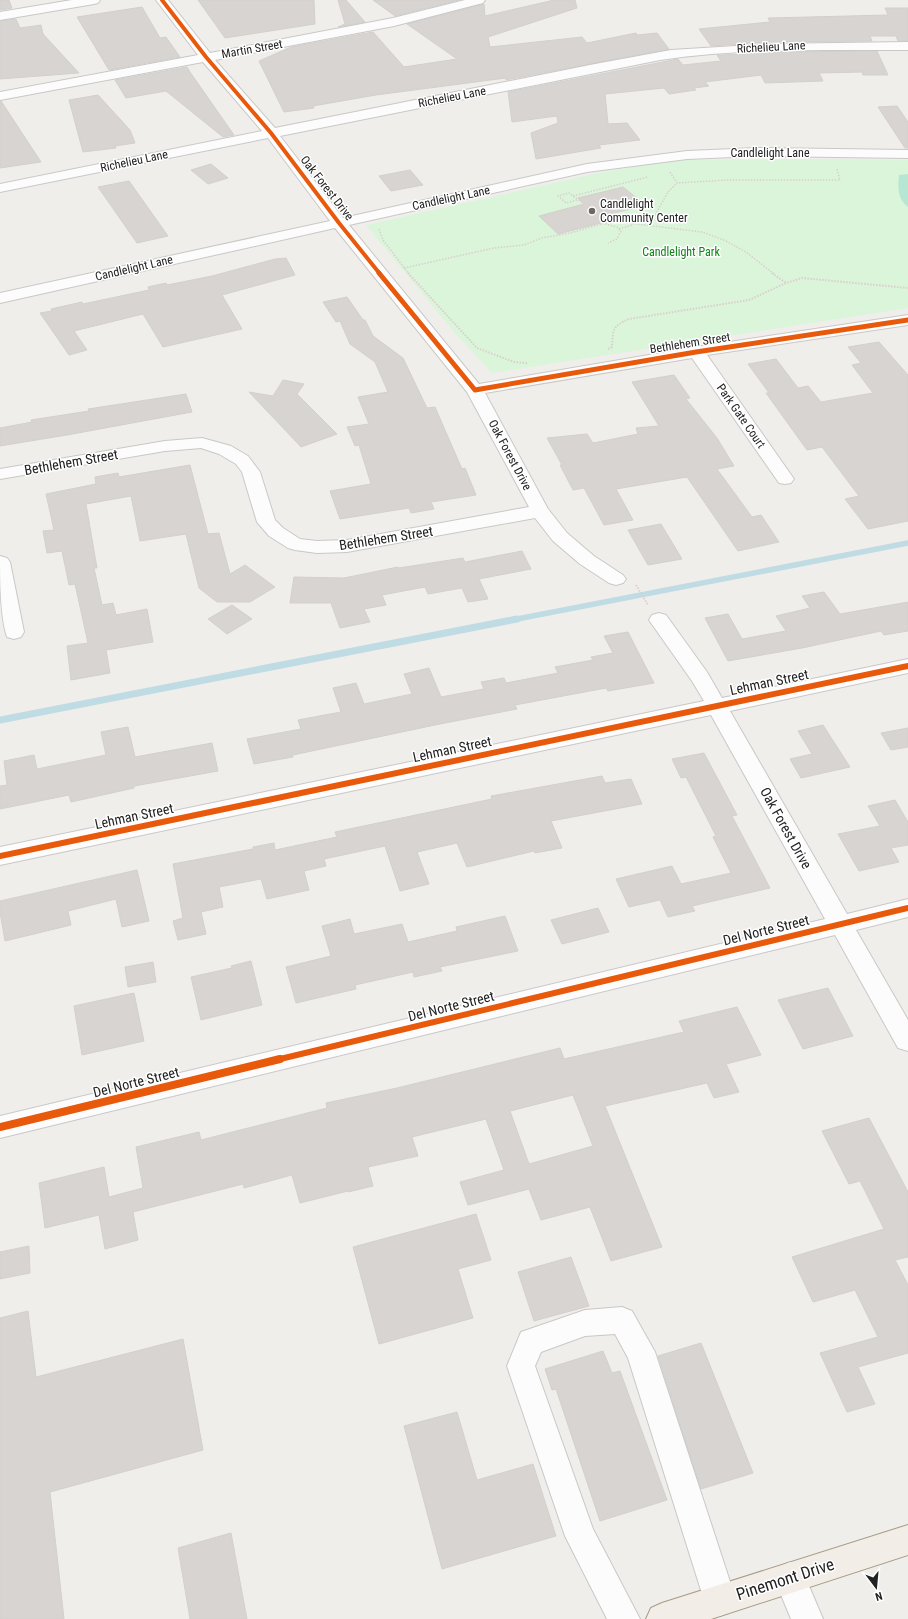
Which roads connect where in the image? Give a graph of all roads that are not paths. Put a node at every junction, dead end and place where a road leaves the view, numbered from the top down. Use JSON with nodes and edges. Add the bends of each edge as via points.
{"nodes":[{"id":1,"x":94,"y":0,"type":"edge"},
{"id":2,"x":162,"y":0,"type":"edge"},
{"id":3,"x":479,"y":0,"type":"edge"},
{"id":4,"x":0,"y":16,"type":"edge"},
{"id":5,"x":908,"y":46,"type":"edge"},
{"id":6,"x":206,"y":57,"type":"junction"},
{"id":7,"x":0,"y":96,"type":"edge"},
{"id":8,"x":271,"y":133,"type":"junction"},
{"id":9,"x":908,"y":154,"type":"edge"},
{"id":10,"x":0,"y":188,"type":"edge"},
{"id":11,"x":339,"y":223,"type":"junction"},
{"id":12,"x":0,"y":298,"type":"edge"},
{"id":13,"x":906,"y":323,"type":"edge"},
{"id":14,"x":696,"y":352,"type":"junction"},
{"id":15,"x":475,"y":390,"type":"junction"},
{"id":16,"x":0,"y":474,"type":"edge"},
{"id":17,"x":785,"y":479,"type":"dead end"},
{"id":18,"x":540,"y":511,"type":"junction"},
{"id":19,"x":0,"y":562,"type":"edge"},
{"id":20,"x":624,"y":580,"type":"road end"},
{"id":21,"x":654,"y":613,"type":"road end"},
{"id":22,"x":14,"y":632,"type":"dead end"},
{"id":23,"x":908,"y":666,"type":"edge"},
{"id":24,"x":716,"y":706,"type":"junction"},
{"id":25,"x":0,"y":856,"type":"edge"},
{"id":26,"x":908,"y":908,"type":"edge"},
{"id":27,"x":840,"y":924,"type":"junction"},
{"id":28,"x":907,"y":1041,"type":"dead end"},
{"id":29,"x":0,"y":1127,"type":"edge"},
{"id":30,"x":908,"y":1540,"type":"edge"},
{"id":31,"x":790,"y":1578,"type":"junction"},
{"id":32,"x":720,"y":1600,"type":"junction"},
{"id":33,"x":624,"y":1619,"type":"edge"},
{"id":34,"x":662,"y":1619,"type":"edge"},
{"id":35,"x":807,"y":1619,"type":"edge"}],
"edges":[{"from":1,"to":4,"type":"street"},
{"from":2,"to":6,"type":"street","name":"Oak Forest Drive"},
{"from":3,"to":6,"type":"street","name":"Martin Street","via":[[379,25]]},
{"from":5,"to":8,"type":"street","name":"Richelieu Lane","via":[[814,46],[680,53]]},
{"from":6,"to":7,"type":"street","name":"Martin Street"},
{"from":6,"to":8,"type":"street","name":"Oak Forest Drive"},
{"from":8,"to":10,"type":"street","name":"Richelieu Lane"},
{"from":8,"to":11,"type":"street","name":"Oak Forest Drive"},
{"from":9,"to":11,"type":"street","name":"Candlelight Lane","via":[[757,152],[662,158],[587,168]]},
{"from":11,"to":12,"type":"street","name":"Candlelight Lane"},
{"from":11,"to":15,"type":"street","name":"Oak Forest Drive"},
{"from":13,"to":14,"type":"street","name":"Bethlehem Street"},
{"from":14,"to":15,"type":"street","name":"Bethlehem Street"},
{"from":14,"to":17,"type":"street","name":"Park Gate Court"},
{"from":15,"to":18,"type":"street","name":"Oak Forest Drive"},
{"from":16,"to":18,"type":"street","name":"Bethlehem Street","via":[[164,446],[202,443],[226,450],[242,460],[251,472],[266,522],[276,532],[295,544],[317,546],[347,546]]},
{"from":18,"to":20,"type":"street","name":"Oak Forest Drive","via":[[560,537],[587,560]]},
{"from":19,"to":22,"type":"street"},
{"from":21,"to":24,"type":"street","name":"Oak Forest Drive","via":[[700,677]]},
{"from":23,"to":24,"type":"street","name":"Lehman Street"},
{"from":24,"to":25,"type":"street","name":"Lehman Street"},
{"from":24,"to":27,"type":"street","name":"Oak Forest Drive"},
{"from":26,"to":27,"type":"street","name":"Del Norte Street"},
{"from":27,"to":28,"type":"street","name":"Oak Forest Drive"},
{"from":27,"to":29,"type":"street","name":"Del Norte Street"},
{"from":30,"to":31,"type":"main road","name":"Pinemont Drive"},
{"from":31,"to":32,"type":"main road","name":"Pinemont Drive"},
{"from":31,"to":35,"type":"street"},
{"from":32,"to":33,"type":"street","via":[[641,1352],[622,1320],[585,1323],[531,1342],[521,1366],[580,1536]]},
{"from":32,"to":34,"type":"main road","name":"Pinemont Drive"}]}
